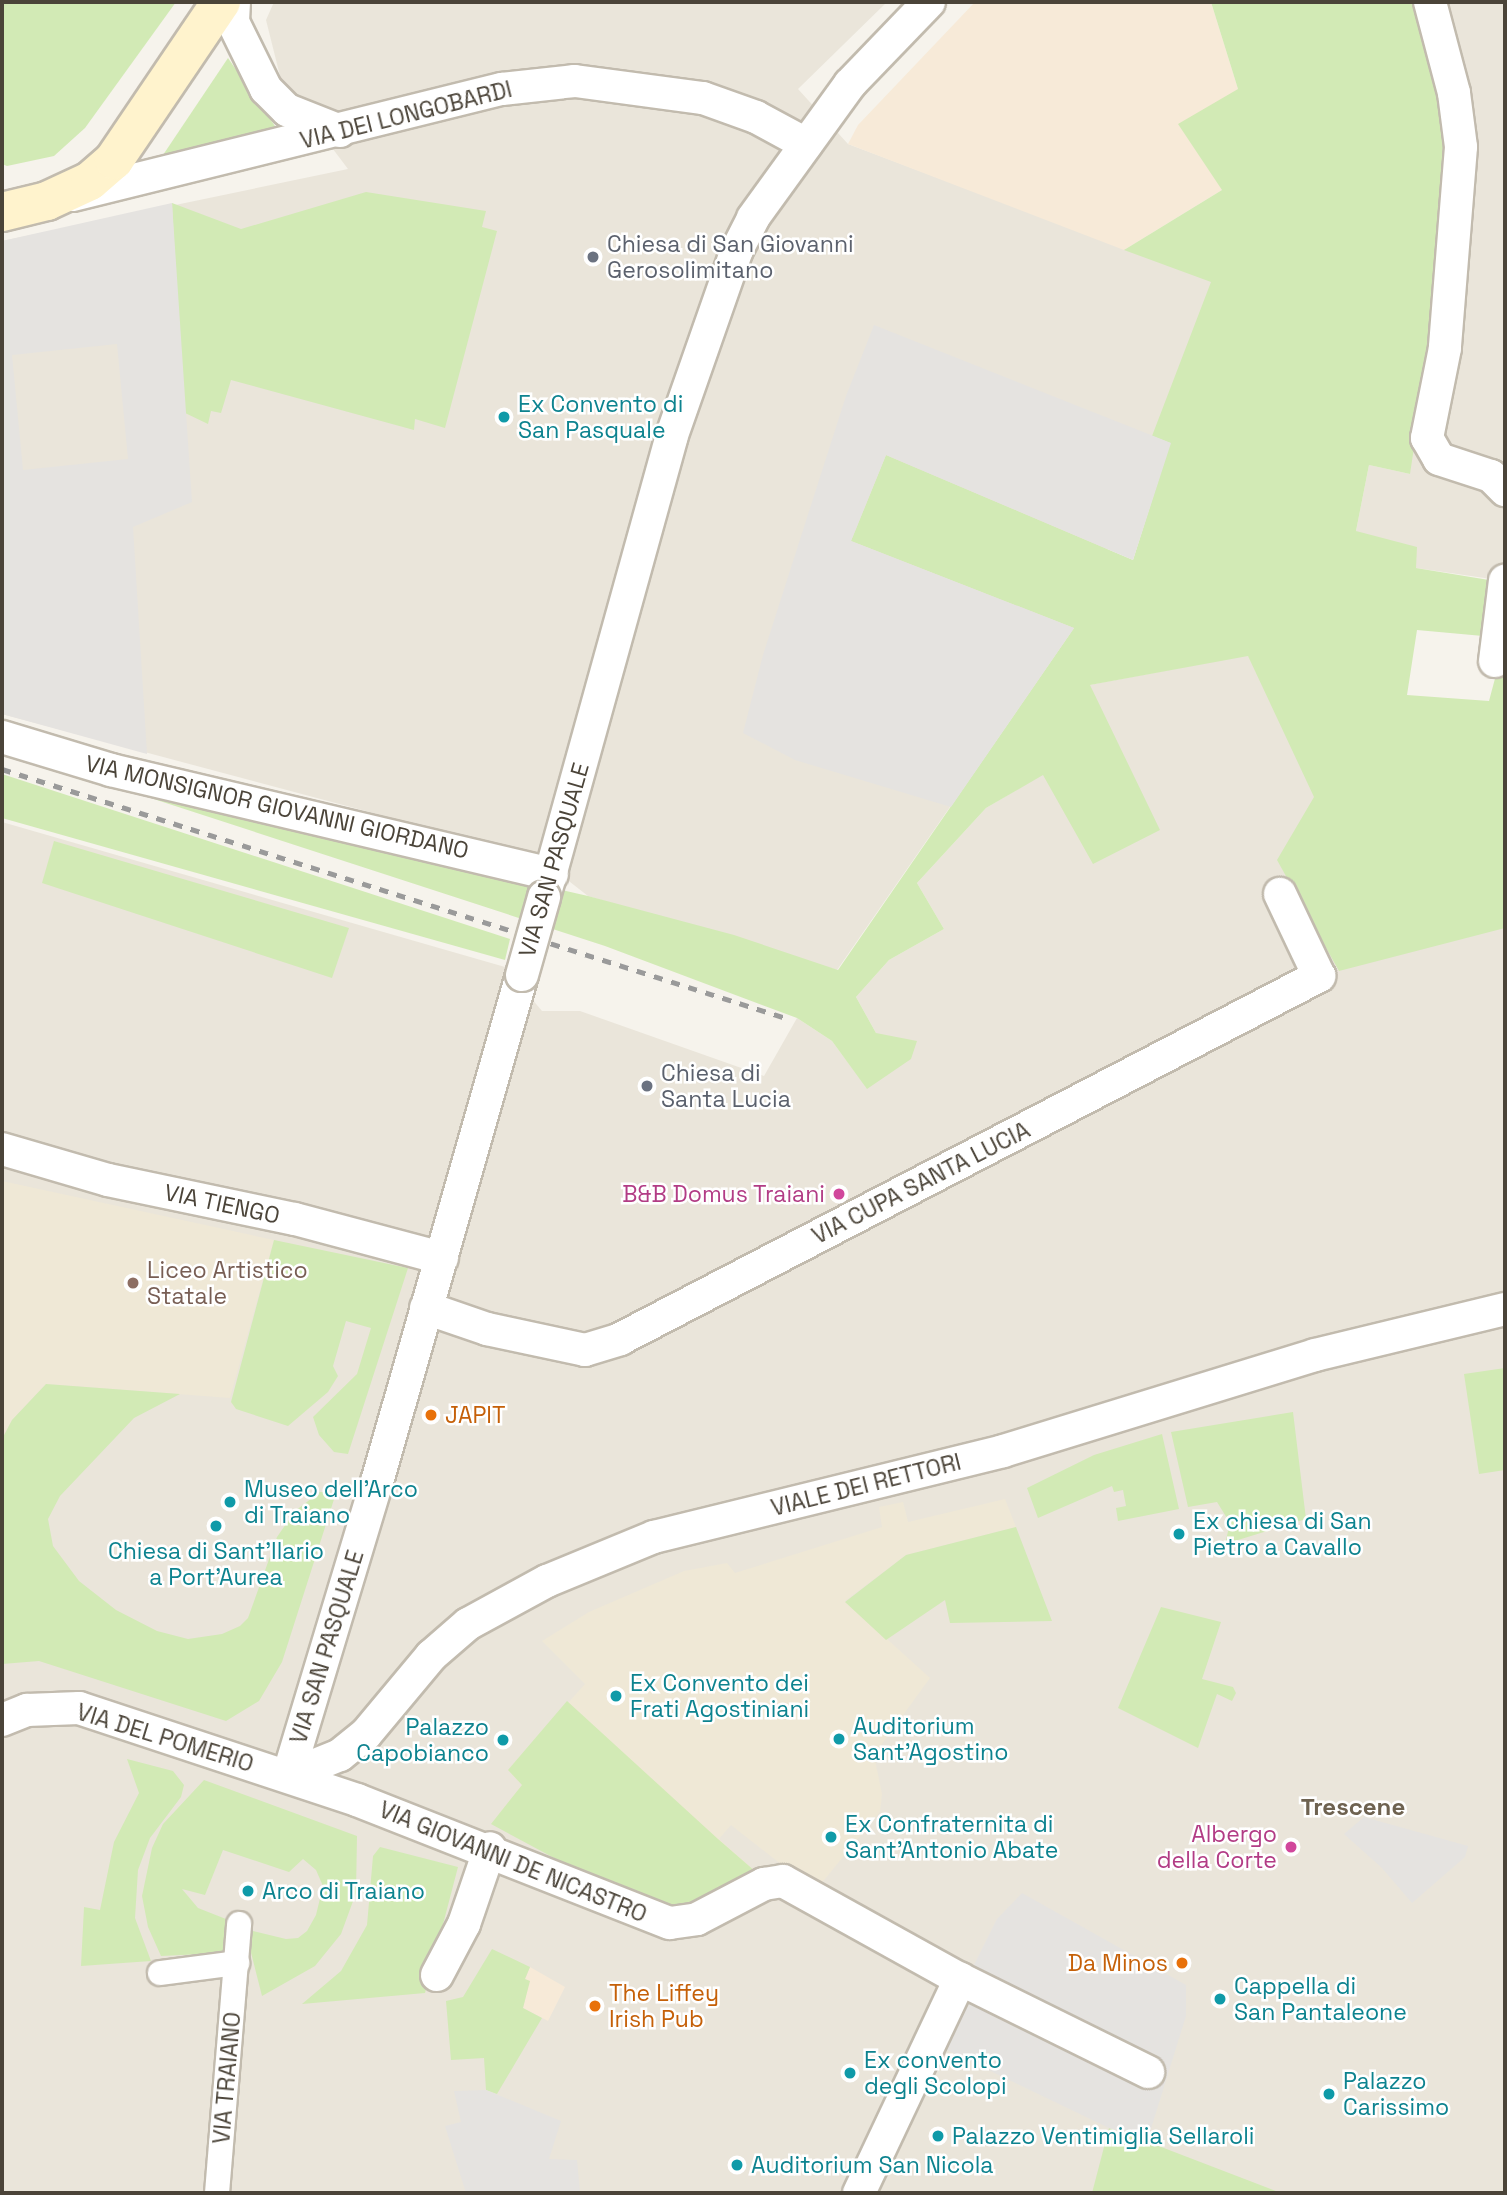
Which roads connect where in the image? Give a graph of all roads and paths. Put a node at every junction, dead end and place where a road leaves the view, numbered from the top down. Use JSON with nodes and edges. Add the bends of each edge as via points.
{"nodes":[{"id":1,"x":221,"y":2,"type":"edge"},
{"id":2,"x":234,"y":2,"type":"edge"},
{"id":3,"x":929,"y":2,"type":"edge"},
{"id":4,"x":1430,"y":2,"type":"edge"},
{"id":5,"x":340,"y":131,"type":"junction"},
{"id":6,"x":806,"y":144,"type":"junction"},
{"id":7,"x":2,"y":198,"type":"edge"},
{"id":8,"x":47,"y":201,"type":"junction"},
{"id":9,"x":2,"y":212,"type":"edge"},
{"id":10,"x":1505,"y":490,"type":"edge"},
{"id":11,"x":1505,"y":581,"type":"edge"},
{"id":12,"x":1496,"y":661,"type":"dead end"},
{"id":13,"x":2,"y":737,"type":"edge"},
{"id":14,"x":548,"y":886,"type":"junction"},
{"id":15,"x":1280,"y":894,"type":"dead end"},
{"id":16,"x":2,"y":1149,"type":"edge"},
{"id":17,"x":442,"y":1258,"type":"junction"},
{"id":18,"x":426,"y":1308,"type":"junction"},
{"id":19,"x":1505,"y":1309,"type":"edge"},
{"id":20,"x":2,"y":1720,"type":"edge"},
{"id":21,"x":288,"y":1776,"type":"junction"},
{"id":22,"x":490,"y":1848,"type":"junction"},
{"id":23,"x":239,"y":1924,"type":"dead end"},
{"id":24,"x":237,"y":1964,"type":"junction"},
{"id":25,"x":160,"y":1972,"type":"dead end"},
{"id":26,"x":437,"y":1975,"type":"dead end"},
{"id":27,"x":960,"y":1979,"type":"junction"},
{"id":28,"x":1148,"y":2072,"type":"dead end"},
{"id":29,"x":217,"y":2193,"type":"edge"},
{"id":30,"x":859,"y":2193,"type":"edge"}],
"edges":[{"from":1,"to":8,"type":"main road","via":[[114,160],[90,181]]},
{"from":2,"to":5,"type":"street","via":[[233,22],[266,89],[286,110]]},
{"from":3,"to":6,"type":"street","name":"VIA SAN PASQUALE","via":[[850,84]]},
{"from":4,"to":10,"type":"street","via":[[1454,93],[1461,147],[1445,348],[1427,438],[1439,459],[1491,476]]},
{"from":5,"to":6,"type":"street","name":"VIA DEI LONGOBARDI","via":[[502,89],[575,81],[703,98],[756,117]]},
{"from":5,"to":8,"type":"street","name":"VIA DEI LONGOBARDI"},
{"from":6,"to":14,"type":"street","name":"VIA SAN PASQUALE","via":[[752,218],[737,250],[671,438]]},
{"from":7,"to":8,"type":"street"},
{"from":8,"to":9,"type":"main road","name":"VIA DEI LONGOBARDI"},
{"from":11,"to":12,"type":"street"},
{"from":13,"to":14,"type":"street","name":"VIA MONSIGNOR GIOVANNI GIORDANO"},
{"from":14,"to":17,"type":"street","name":"VIA SAN PASQUALE","bridge":true},
{"from":15,"to":18,"type":"street","name":"VIA CUPA SANTA LUCIA","via":[[1319,976],[620,1339],[585,1350],[487,1329]]},
{"from":16,"to":17,"type":"street","name":"VIA TIENGO","via":[[108,1180],[295,1219]]},
{"from":17,"to":18,"type":"street","name":"VIA SAN PASQUALE"},
{"from":18,"to":21,"type":"street","name":"VIA SAN PASQUALE"},
{"from":19,"to":21,"type":"street","name":"VIALE DEI RETTORI","via":[[1315,1355],[1003,1451],[654,1537],[547,1581],[468,1624],[431,1656],[366,1734],[340,1755]]},
{"from":20,"to":21,"type":"street","name":"VIA DEL POMERIO","via":[[27,1710],[79,1708]]},
{"from":21,"to":22,"type":"street","name":"VIA GIOVANNI DE NICASTRO"},
{"from":22,"to":26,"type":"street","via":[[464,1924]]},
{"from":22,"to":27,"type":"street","name":"VIA GIOVANNI DE NICASTRO","via":[[670,1923],[697,1919],[773,1881],[783,1881]]},
{"from":23,"to":24,"type":"street","name":"VIA TRAIANO"},
{"from":24,"to":25,"type":"street"},
{"from":24,"to":29,"type":"street","name":"VIA TRAIANO"},
{"from":27,"to":28,"type":"street","name":"VIA GIOVANNI DE NICASTRO"},
{"from":27,"to":30,"type":"street"}]}
